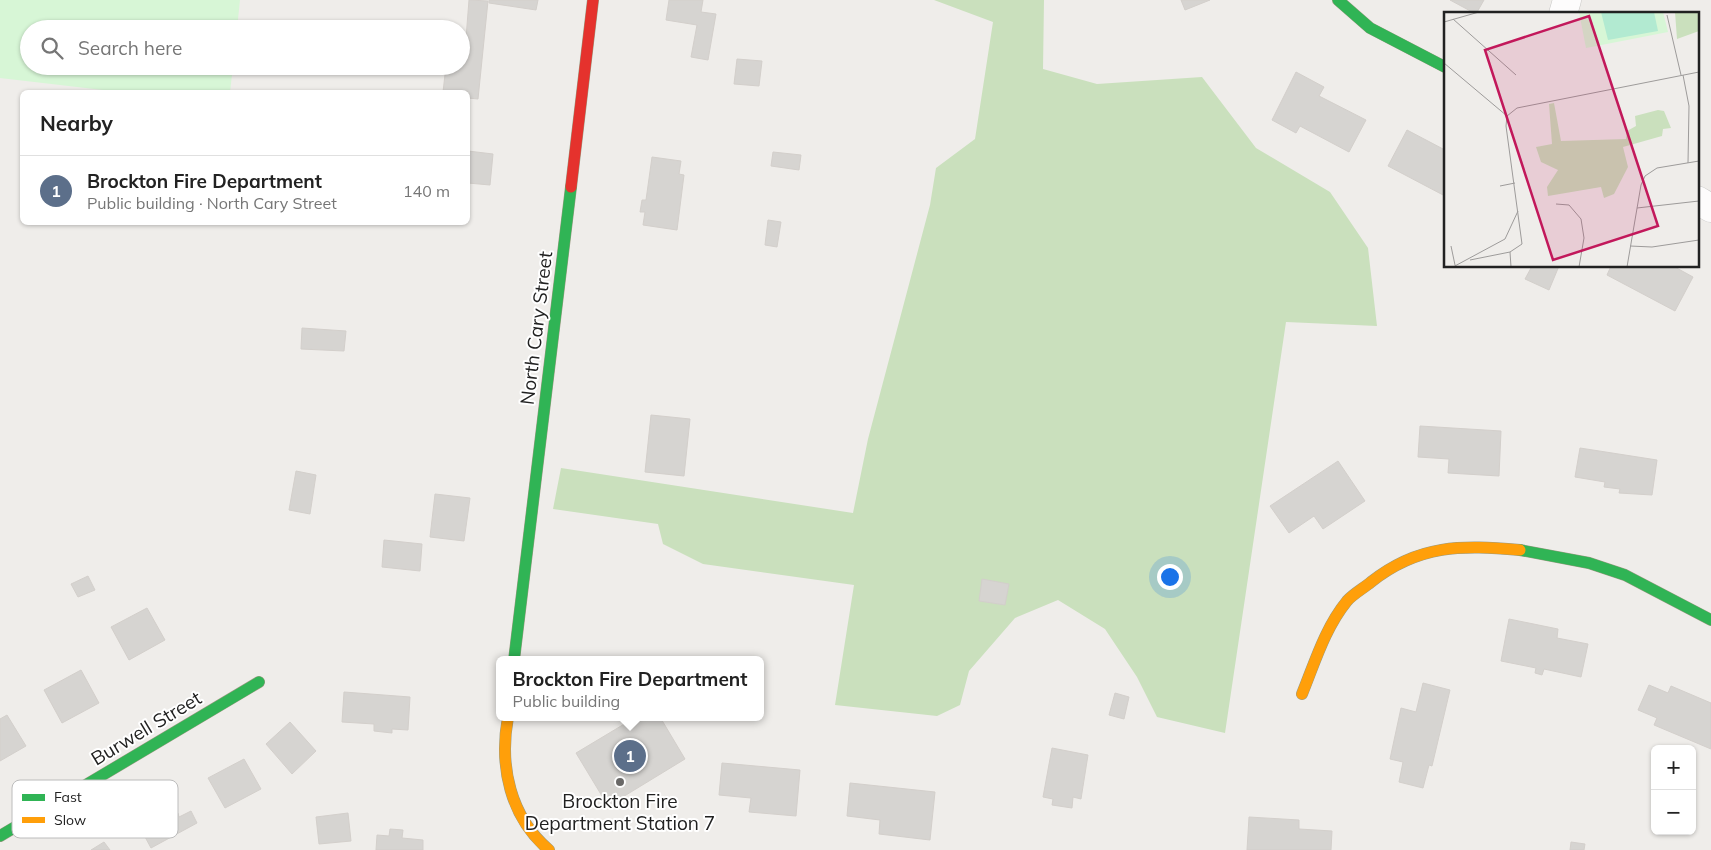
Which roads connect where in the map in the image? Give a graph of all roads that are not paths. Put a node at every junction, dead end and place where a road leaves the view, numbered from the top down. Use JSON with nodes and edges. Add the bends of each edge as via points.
{"nodes":[{"id":1,"x":593,"y":0,"type":"edge"},
{"id":2,"x":1338,"y":0,"type":"edge"},
{"id":3,"x":1444,"y":66,"type":"edge"},
{"id":4,"x":1698,"y":201,"type":"edge"},
{"id":5,"x":1711,"y":208,"type":"edge"},
{"id":6,"x":1711,"y":620,"type":"edge"},
{"id":7,"x":514,"y":656,"type":"edge"},
{"id":8,"x":259,"y":682,"type":"dead end"},
{"id":9,"x":1302,"y":694,"type":"dead end"},
{"id":10,"x":508,"y":721,"type":"edge"},
{"id":11,"x":94,"y":780,"type":"edge"},
{"id":12,"x":12,"y":829,"type":"edge"},
{"id":13,"x":0,"y":836,"type":"edge"},
{"id":14,"x":540,"y":848,"type":"edge"}],
"edges":[{"from":1,"to":7,"type":"street","name":"North Cary Street"},
{"from":2,"to":3,"type":"street","via":[[1370,28]]},
{"from":4,"to":5,"type":"street"},
{"from":6,"to":9,"type":"street","via":[[1625,575],[1589,563],[1523,550],[1476,546],[1433,550],[1389,568],[1348,600],[1325,636]]},
{"from":8,"to":11,"type":"street","name":"Burwell Street"},
{"from":10,"to":14,"type":"street","via":[[504,751],[509,787]]},
{"from":12,"to":13,"type":"street","name":"Burwell Street"}]}
